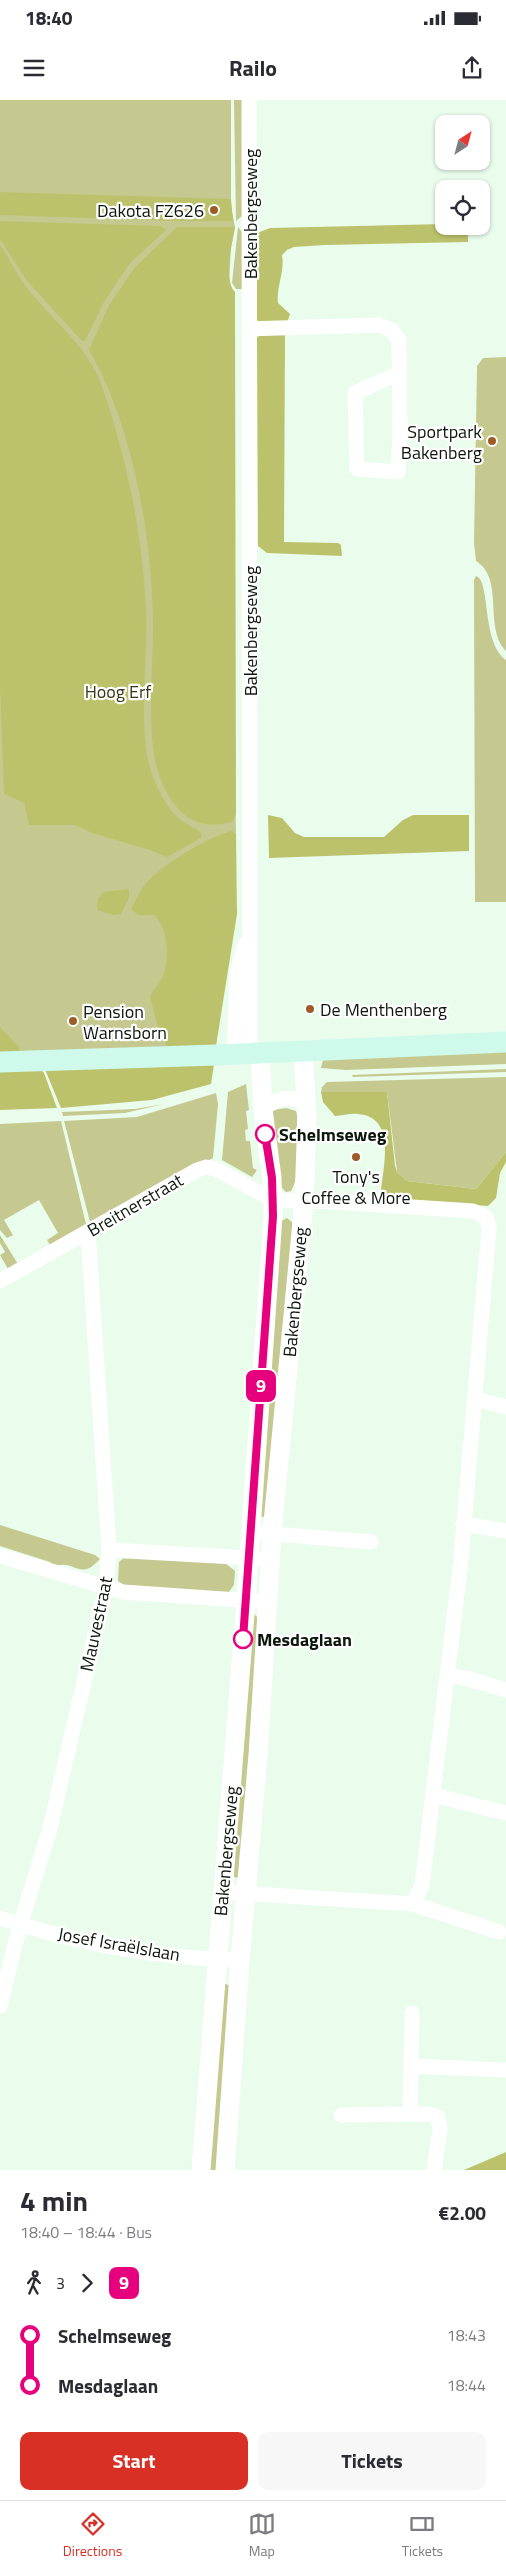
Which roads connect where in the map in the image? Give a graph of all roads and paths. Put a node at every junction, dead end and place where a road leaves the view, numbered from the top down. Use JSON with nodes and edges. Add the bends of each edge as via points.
{"nodes":[{"id":1,"x":249,"y":100,"type":"edge"},
{"id":2,"x":250,"y":329,"type":"junction"},
{"id":3,"x":399,"y":373,"type":"junction"},
{"id":4,"x":506,"y":1042,"type":"edge"},
{"id":5,"x":303,"y":1051,"type":"junction"},
{"id":6,"x":248,"y":1053,"type":"junction"},
{"id":7,"x":0,"y":1062,"type":"edge"},
{"id":8,"x":306,"y":1105,"type":"junction"},
{"id":9,"x":263,"y":1109,"type":"junction"},
{"id":10,"x":273,"y":1200,"type":"junction"},
{"id":11,"x":304,"y":1201,"type":"junction"},
{"id":12,"x":88,"y":1232,"type":"junction"},
{"id":13,"x":0,"y":1282,"type":"edge"},
{"id":14,"x":475,"y":1400,"type":"junction"},
{"id":15,"x":506,"y":1407,"type":"edge"},
{"id":16,"x":463,"y":1524,"type":"junction"},
{"id":17,"x":506,"y":1531,"type":"edge"},
{"id":18,"x":250,"y":1532,"type":"junction"},
{"id":19,"x":272,"y":1534,"type":"junction"},
{"id":20,"x":371,"y":1542,"type":"dead end"},
{"id":21,"x":109,"y":1550,"type":"junction"},
{"id":22,"x":0,"y":1556,"type":"edge"},
{"id":23,"x":248,"y":1558,"type":"junction"},
{"id":24,"x":270,"y":1559,"type":"junction"},
{"id":25,"x":106,"y":1588,"type":"junction"},
{"id":26,"x":246,"y":1601,"type":"junction"},
{"id":27,"x":268,"y":1602,"type":"junction"},
{"id":28,"x":448,"y":1676,"type":"junction"},
{"id":29,"x":506,"y":1690,"type":"edge"},
{"id":30,"x":433,"y":1795,"type":"junction"},
{"id":31,"x":506,"y":1813,"type":"edge"},
{"id":32,"x":223,"y":1892,"type":"junction"},
{"id":33,"x":246,"y":1893,"type":"junction"},
{"id":34,"x":413,"y":1904,"type":"junction"},
{"id":35,"x":0,"y":1918,"type":"edge"},
{"id":36,"x":20,"y":1925,"type":"junction"},
{"id":37,"x":499,"y":1932,"type":"dead end"},
{"id":38,"x":217,"y":1960,"type":"junction"},
{"id":39,"x":240,"y":1960,"type":"junction"},
{"id":40,"x":0,"y":2006,"type":"edge"},
{"id":41,"x":412,"y":2013,"type":"dead end"},
{"id":42,"x":412,"y":2066,"type":"junction"},
{"id":43,"x":506,"y":2070,"type":"edge"},
{"id":44,"x":410,"y":2114,"type":"junction"},
{"id":45,"x":341,"y":2115,"type":"dead end"},
{"id":46,"x":201,"y":2170,"type":"edge"},
{"id":47,"x":225,"y":2170,"type":"edge"},
{"id":48,"x":434,"y":2170,"type":"edge"}],
"edges":[{"from":1,"to":2,"type":"street","name":"Bakenbergseweg"},
{"from":2,"to":3,"type":"street","via":[[379,325],[392,330],[398,340]]},
{"from":2,"to":6,"type":"street","name":"Bakenbergseweg","via":[[248,933],[237,973]]},
{"from":3,"to":3,"type":"street","via":[[398,472],[357,469],[355,393]]},
{"from":4,"to":5,"type":"main road"},
{"from":5,"to":6,"type":"main road"},
{"from":5,"to":8,"type":"street","name":"Bakenbergseweg"},
{"from":6,"to":7,"type":"main road"},
{"from":6,"to":9,"type":"street","name":"Bakenbergseweg"},
{"from":8,"to":9,"type":"street","via":[[288,1098],[275,1100]]},
{"from":8,"to":11,"type":"street","name":"Bakenbergseweg"},
{"from":9,"to":10,"type":"street","name":"Bakenbergseweg"},
{"from":10,"to":11,"type":"street","name":"Bakenbergseweg"},
{"from":10,"to":12,"type":"street","name":"Breitnerstraat","via":[[216,1169],[206,1167]]},
{"from":10,"to":18,"type":"street","name":"Bakenbergseweg"},
{"from":11,"to":14,"type":"street","via":[[473,1211],[486,1217],[489,1228]]},
{"from":11,"to":19,"type":"street","name":"Bakenbergseweg"},
{"from":12,"to":13,"type":"street","name":"Breitnerstraat"},
{"from":12,"to":21,"type":"street","name":"Mauvestraat"},
{"from":14,"to":15,"type":"street"},
{"from":14,"to":16,"type":"street"},
{"from":16,"to":17,"type":"street"},
{"from":16,"to":28,"type":"street"},
{"from":18,"to":19,"type":"street"},
{"from":18,"to":23,"type":"street","name":"Bakenbergseweg"},
{"from":19,"to":20,"type":"street"},
{"from":19,"to":24,"type":"street","name":"Bakenbergseweg"},
{"from":21,"to":23,"type":"street"},
{"from":21,"to":25,"type":"street","name":"Mauvestraat"},
{"from":22,"to":25,"type":"street"},
{"from":23,"to":24,"type":"street"},
{"from":23,"to":26,"type":"street","name":"Bakenbergseweg"},
{"from":24,"to":27,"type":"street","name":"Bakenbergseweg"},
{"from":25,"to":26,"type":"street"},
{"from":25,"to":36,"type":"street","name":"Mauvestraat","via":[[49,1832]]},
{"from":26,"to":27,"type":"street"},
{"from":26,"to":32,"type":"street","name":"Bakenbergseweg"},
{"from":27,"to":33,"type":"street","name":"Bakenbergseweg"},
{"from":28,"to":29,"type":"street"},
{"from":28,"to":30,"type":"street"},
{"from":30,"to":31,"type":"street"},
{"from":30,"to":34,"type":"street","via":[[422,1885]]},
{"from":32,"to":33,"type":"street"},
{"from":32,"to":38,"type":"street","name":"Bakenbergseweg"},
{"from":33,"to":34,"type":"street"},
{"from":33,"to":39,"type":"street","name":"Bakenbergseweg"},
{"from":34,"to":37,"type":"street"},
{"from":35,"to":36,"type":"street","name":"Josef Israëlslaan"},
{"from":36,"to":38,"type":"street","name":"Josef Israëlslaan","via":[[106,1946]]},
{"from":36,"to":40,"type":"street","name":"Mauvestraat"},
{"from":38,"to":39,"type":"street","name":"Josef Israëlslaan"},
{"from":38,"to":46,"type":"street","name":"Bakenbergseweg"},
{"from":39,"to":47,"type":"street","name":"Bakenbergseweg"},
{"from":41,"to":42,"type":"street"},
{"from":42,"to":43,"type":"street"},
{"from":42,"to":44,"type":"street"},
{"from":44,"to":45,"type":"street"},
{"from":44,"to":48,"type":"street","via":[[438,2117],[440,2130]]}]}
